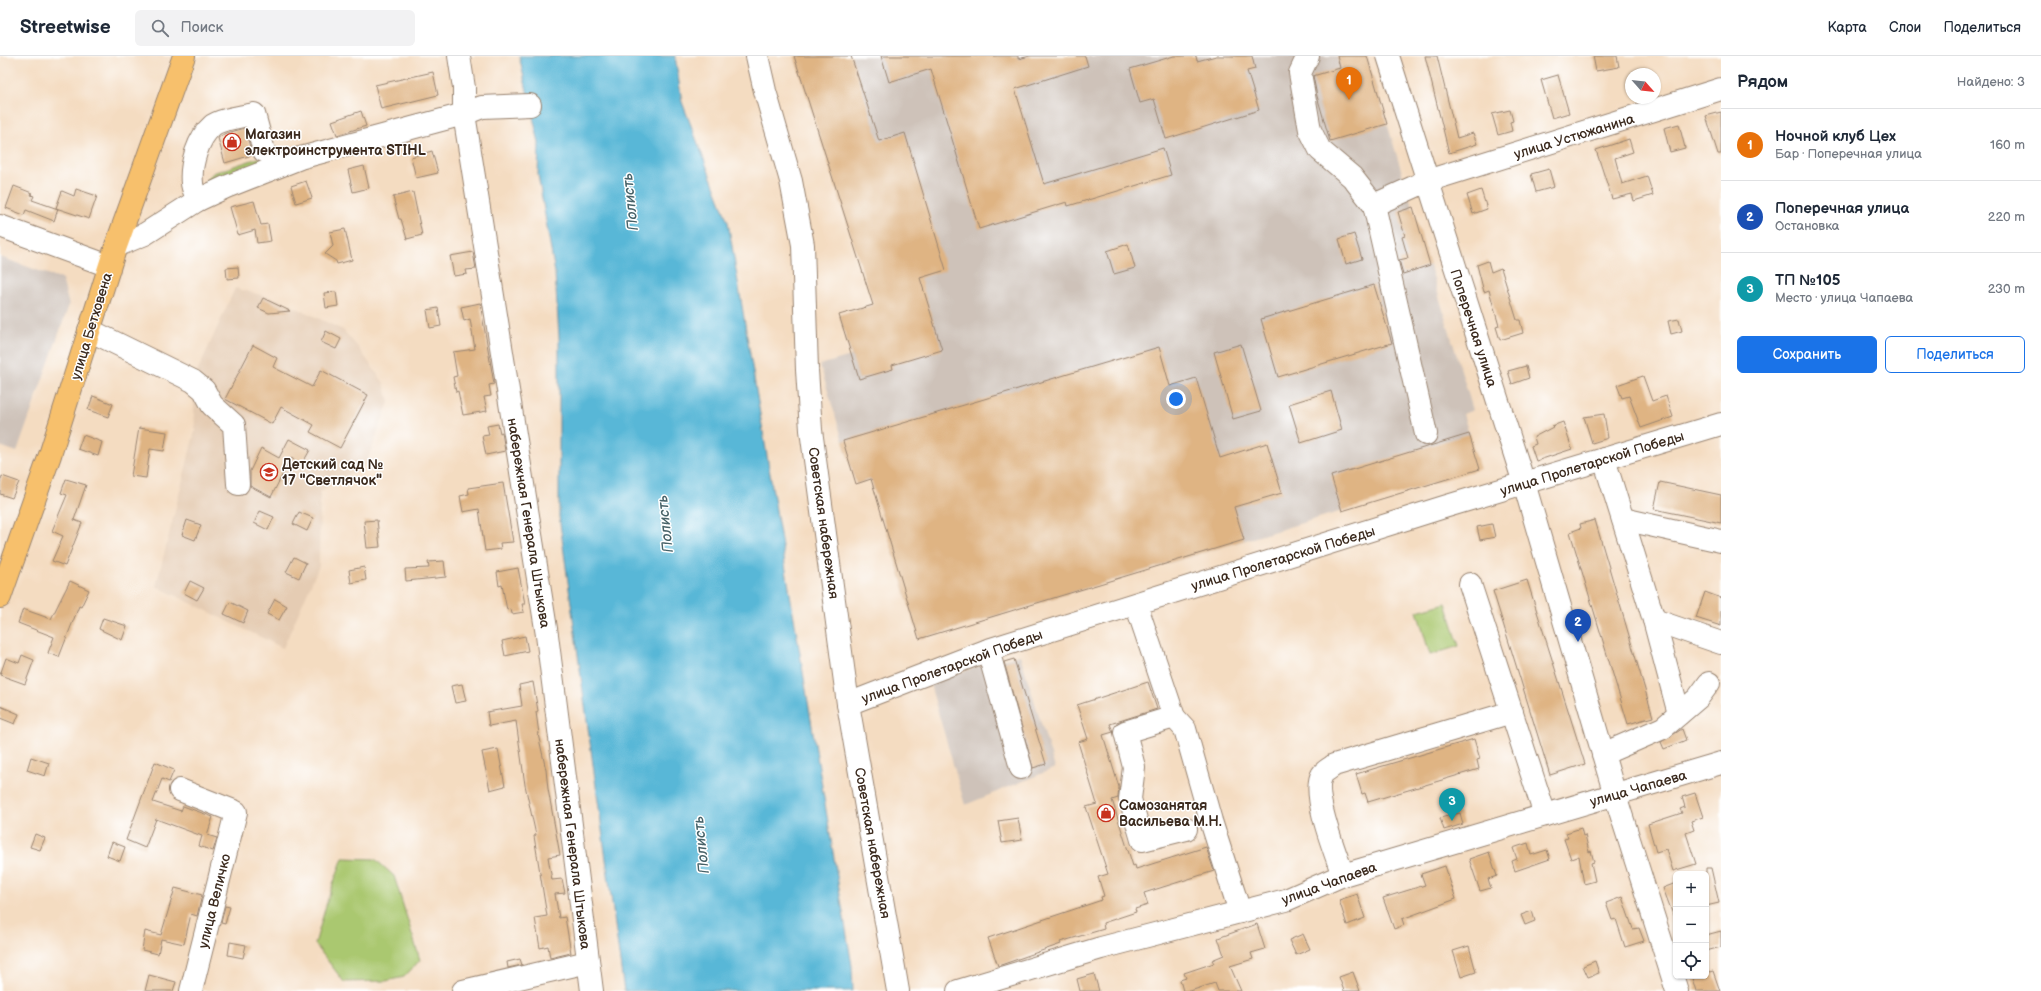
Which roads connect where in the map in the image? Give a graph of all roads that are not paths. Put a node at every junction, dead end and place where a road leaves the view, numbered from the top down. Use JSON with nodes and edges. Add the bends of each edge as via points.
{"nodes":[{"id":1,"x":184,"y":56,"type":"edge"},
{"id":2,"x":459,"y":56,"type":"edge"},
{"id":3,"x":757,"y":56,"type":"edge"},
{"id":4,"x":1308,"y":56,"type":"edge"},
{"id":5,"x":1388,"y":56,"type":"edge"},
{"id":6,"x":1721,"y":89,"type":"edge"},
{"id":7,"x":530,"y":105,"type":"dead end"},
{"id":8,"x":464,"y":114,"type":"junction"},
{"id":9,"x":264,"y":151,"type":"dead end"},
{"id":10,"x":1427,"y":182,"type":"junction"},
{"id":11,"x":198,"y":200,"type":"junction"},
{"id":12,"x":1374,"y":205,"type":"junction"},
{"id":13,"x":0,"y":226,"type":"edge"},
{"id":14,"x":112,"y":256,"type":"junction"},
{"id":15,"x":89,"y":330,"type":"junction"},
{"id":16,"x":1721,"y":424,"type":"edge"},
{"id":17,"x":1426,"y":434,"type":"dead end"},
{"id":18,"x":1604,"y":459,"type":"junction"},
{"id":19,"x":1524,"y":483,"type":"junction"},
{"id":20,"x":238,"y":484,"type":"dead end"},
{"id":21,"x":1623,"y":520,"type":"junction"},
{"id":22,"x":1721,"y":541,"type":"edge"},
{"id":23,"x":1470,"y":584,"type":"dead end"},
{"id":24,"x":1,"y":592,"type":"edge"},
{"id":25,"x":1136,"y":604,"type":"junction"},
{"id":26,"x":1654,"y":620,"type":"junction"},
{"id":27,"x":1721,"y":643,"type":"edge"},
{"id":28,"x":988,"y":650,"type":"junction"},
{"id":29,"x":1709,"y":683,"type":"dead end"},
{"id":30,"x":848,"y":704,"type":"junction"},
{"id":31,"x":1512,"y":712,"type":"junction"},
{"id":32,"x":1679,"y":714,"type":"junction"},
{"id":33,"x":1174,"y":717,"type":"junction"},
{"id":34,"x":1603,"y":754,"type":"junction"},
{"id":35,"x":1721,"y":763,"type":"edge"},
{"id":36,"x":1021,"y":768,"type":"dead end"},
{"id":37,"x":180,"y":790,"type":"dead end"},
{"id":38,"x":1615,"y":795,"type":"junction"},
{"id":39,"x":1545,"y":815,"type":"junction"},
{"id":40,"x":1186,"y":829,"type":"dead end"},
{"id":41,"x":1342,"y":875,"type":"junction"},
{"id":42,"x":1240,"y":912,"type":"junction"},
{"id":43,"x":588,"y":962,"type":"junction"},
{"id":44,"x":191,"y":991,"type":"edge"},
{"id":45,"x":463,"y":991,"type":"edge"},
{"id":46,"x":592,"y":991,"type":"edge"},
{"id":47,"x":898,"y":991,"type":"edge"},
{"id":48,"x":958,"y":991,"type":"edge"},
{"id":49,"x":1677,"y":991,"type":"edge"}],
"edges":[{"from":1,"to":14,"type":"main road","name":"улица Бетховена"},
{"from":2,"to":8,"type":"street","name":"набережная Генерала Штыкова","via":[[464,88]]},
{"from":3,"to":30,"type":"street","name":"Советская набережная","via":[[791,181],[803,245],[811,430]]},
{"from":4,"to":12,"type":"street","via":[[1300,74],[1310,130],[1320,150],[1352,177]]},
{"from":5,"to":10,"type":"street","name":"Поперечная улица"},
{"from":6,"to":10,"type":"street","name":"улица Устюжанина"},
{"from":7,"to":8,"type":"street","via":[[482,107]]},
{"from":8,"to":11,"type":"street","via":[[300,158]]},
{"from":8,"to":43,"type":"street","name":"набережная Генерала Штыкова","via":[[547,635]]},
{"from":9,"to":11,"type":"street","via":[[254,114],[213,125],[203,138],[192,170],[192,184]]},
{"from":10,"to":12,"type":"street","name":"улица Устюжанина"},
{"from":10,"to":19,"type":"street","name":"Поперечная улица"},
{"from":11,"to":14,"type":"street"},
{"from":12,"to":17,"type":"street"},
{"from":13,"to":14,"type":"street"},
{"from":14,"to":15,"type":"main road","name":"улица Бетховена"},
{"from":15,"to":20,"type":"street","via":[[193,381],[204,390],[212,405],[234,425]]},
{"from":15,"to":24,"type":"main road","name":"улица Бетховена","via":[[50,455]]},
{"from":16,"to":18,"type":"street","name":"улица Пролетарской Победы"},
{"from":18,"to":19,"type":"street","name":"улица Пролетарской Победы"},
{"from":18,"to":21,"type":"street"},
{"from":19,"to":25,"type":"street","name":"улица Пролетарской Победы"},
{"from":19,"to":34,"type":"street","name":"Поперечная улица"},
{"from":21,"to":22,"type":"street"},
{"from":21,"to":26,"type":"street"},
{"from":23,"to":31,"type":"street"},
{"from":25,"to":28,"type":"street","name":"улица Пролетарской Победы"},
{"from":25,"to":33,"type":"street"},
{"from":26,"to":27,"type":"street"},
{"from":26,"to":32,"type":"street"},
{"from":28,"to":30,"type":"street","name":"улица Пролетарской Победы"},
{"from":28,"to":36,"type":"street"},
{"from":29,"to":32,"type":"street","via":[[1698,698]]},
{"from":30,"to":47,"type":"street","name":"Советская набережная"},
{"from":31,"to":39,"type":"street"},
{"from":31,"to":41,"type":"street","via":[[1334,765],[1322,775],[1319,790],[1322,813]]},
{"from":32,"to":34,"type":"street","via":[[1663,728]]},
{"from":33,"to":40,"type":"street","via":[[1125,732],[1134,766],[1130,799],[1142,840]]},
{"from":33,"to":42,"type":"street","via":[[1185,729]]},
{"from":34,"to":38,"type":"street","name":"Поперечная улица"},
{"from":35,"to":38,"type":"street","name":"улица Чапаева"},
{"from":37,"to":44,"type":"street","name":"улица Величко","via":[[236,812]]},
{"from":38,"to":39,"type":"street","name":"улица Чапаева"},
{"from":38,"to":49,"type":"street","name":"Поперечная улица"},
{"from":39,"to":41,"type":"street","name":"улица Чапаева"},
{"from":41,"to":42,"type":"street","name":"улица Чапаева","via":[[1286,900]]},
{"from":42,"to":48,"type":"street","name":"улица Чапаева","via":[[1101,948]]},
{"from":43,"to":45,"type":"street"},
{"from":43,"to":46,"type":"street","name":"набережная Генерала Штыкова"}]}
